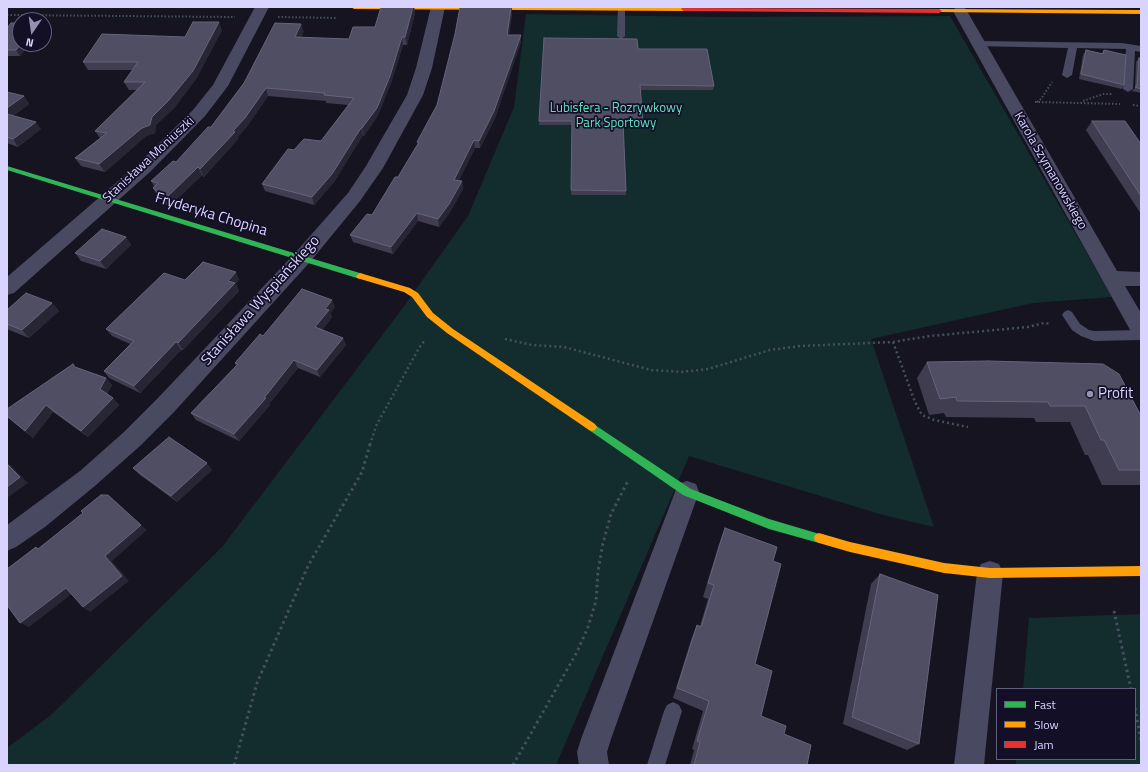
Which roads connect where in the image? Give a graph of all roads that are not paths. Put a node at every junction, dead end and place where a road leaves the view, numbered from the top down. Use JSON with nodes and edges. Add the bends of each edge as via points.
{"nodes":[{"id":1,"x":262,"y":7,"type":"edge"},
{"id":2,"x":354,"y":7,"type":"edge"},
{"id":3,"x":438,"y":7,"type":"edge"},
{"id":4,"x":621,"y":9,"type":"junction"},
{"id":5,"x":960,"y":11,"type":"junction"},
{"id":6,"x":1141,"y":12,"type":"edge"},
{"id":7,"x":620,"y":36,"type":"dead end"},
{"id":8,"x":978,"y":44,"type":"junction"},
{"id":9,"x":1073,"y":45,"type":"junction"},
{"id":10,"x":1131,"y":47,"type":"junction"},
{"id":11,"x":1141,"y":49,"type":"edge"},
{"id":12,"x":1067,"y":75,"type":"road end"},
{"id":13,"x":1128,"y":89,"type":"road end"},
{"id":14,"x":7,"y":168,"type":"edge"},
{"id":15,"x":109,"y":199,"type":"junction"},
{"id":16,"x":303,"y":257,"type":"junction"},
{"id":17,"x":1112,"y":278,"type":"junction"},
{"id":18,"x":1141,"y":279,"type":"edge"},
{"id":19,"x":7,"y":288,"type":"edge"},
{"id":20,"x":1068,"y":315,"type":"dead end"},
{"id":21,"x":1141,"y":331,"type":"edge"},
{"id":22,"x":1141,"y":335,"type":"edge"},
{"id":23,"x":687,"y":492,"type":"junction"},
{"id":24,"x":7,"y":539,"type":"edge"},
{"id":25,"x":1141,"y":571,"type":"edge"},
{"id":26,"x":990,"y":573,"type":"junction"},
{"id":27,"x":673,"y":711,"type":"dead end"},
{"id":28,"x":593,"y":759,"type":"edge"},
{"id":29,"x":656,"y":765,"type":"edge"},
{"id":30,"x":969,"y":765,"type":"edge"}],
"edges":[{"from":1,"to":15,"type":"street","name":"Stanisława Moniuszki","via":[[228,72],[210,100],[171,142]]},
{"from":2,"to":3,"type":"street"},
{"from":3,"to":4,"type":"street"},
{"from":3,"to":16,"type":"street","name":"Stanisława Wyspiańskiego","via":[[424,68],[407,112],[354,197]]},
{"from":4,"to":5,"type":"street"},
{"from":4,"to":7,"type":"lane"},
{"from":5,"to":6,"type":"street"},
{"from":5,"to":8,"type":"street","name":"Karola Szymanowskiego"},
{"from":8,"to":9,"type":"lane"},
{"from":8,"to":17,"type":"street","name":"Karola Szymanowskiego"},
{"from":9,"to":10,"type":"lane"},
{"from":9,"to":12,"type":"lane"},
{"from":10,"to":11,"type":"lane"},
{"from":10,"to":13,"type":"lane"},
{"from":14,"to":15,"type":"street","name":"Fryderyka Chopina"},
{"from":15,"to":16,"type":"street","name":"Fryderyka Chopina"},
{"from":15,"to":19,"type":"street","name":"Stanisława Moniuszki"},
{"from":16,"to":23,"type":"street","name":"Fryderyka Chopina","via":[[407,290],[415,295],[430,315],[441,324]]},
{"from":16,"to":24,"type":"street","name":"Stanisława Wyspiańskiego","via":[[132,439],[88,478]]},
{"from":17,"to":18,"type":"street"},
{"from":17,"to":21,"type":"street","name":"Karola Szymanowskiego"},
{"from":20,"to":22,"type":"lane","via":[[1076,327],[1094,336]]},
{"from":23,"to":26,"type":"street","via":[[769,524],[842,545],[944,568]]},
{"from":23,"to":28,"type":"street"},
{"from":25,"to":26,"type":"street"},
{"from":26,"to":30,"type":"street"},
{"from":27,"to":29,"type":"lane"}]}
